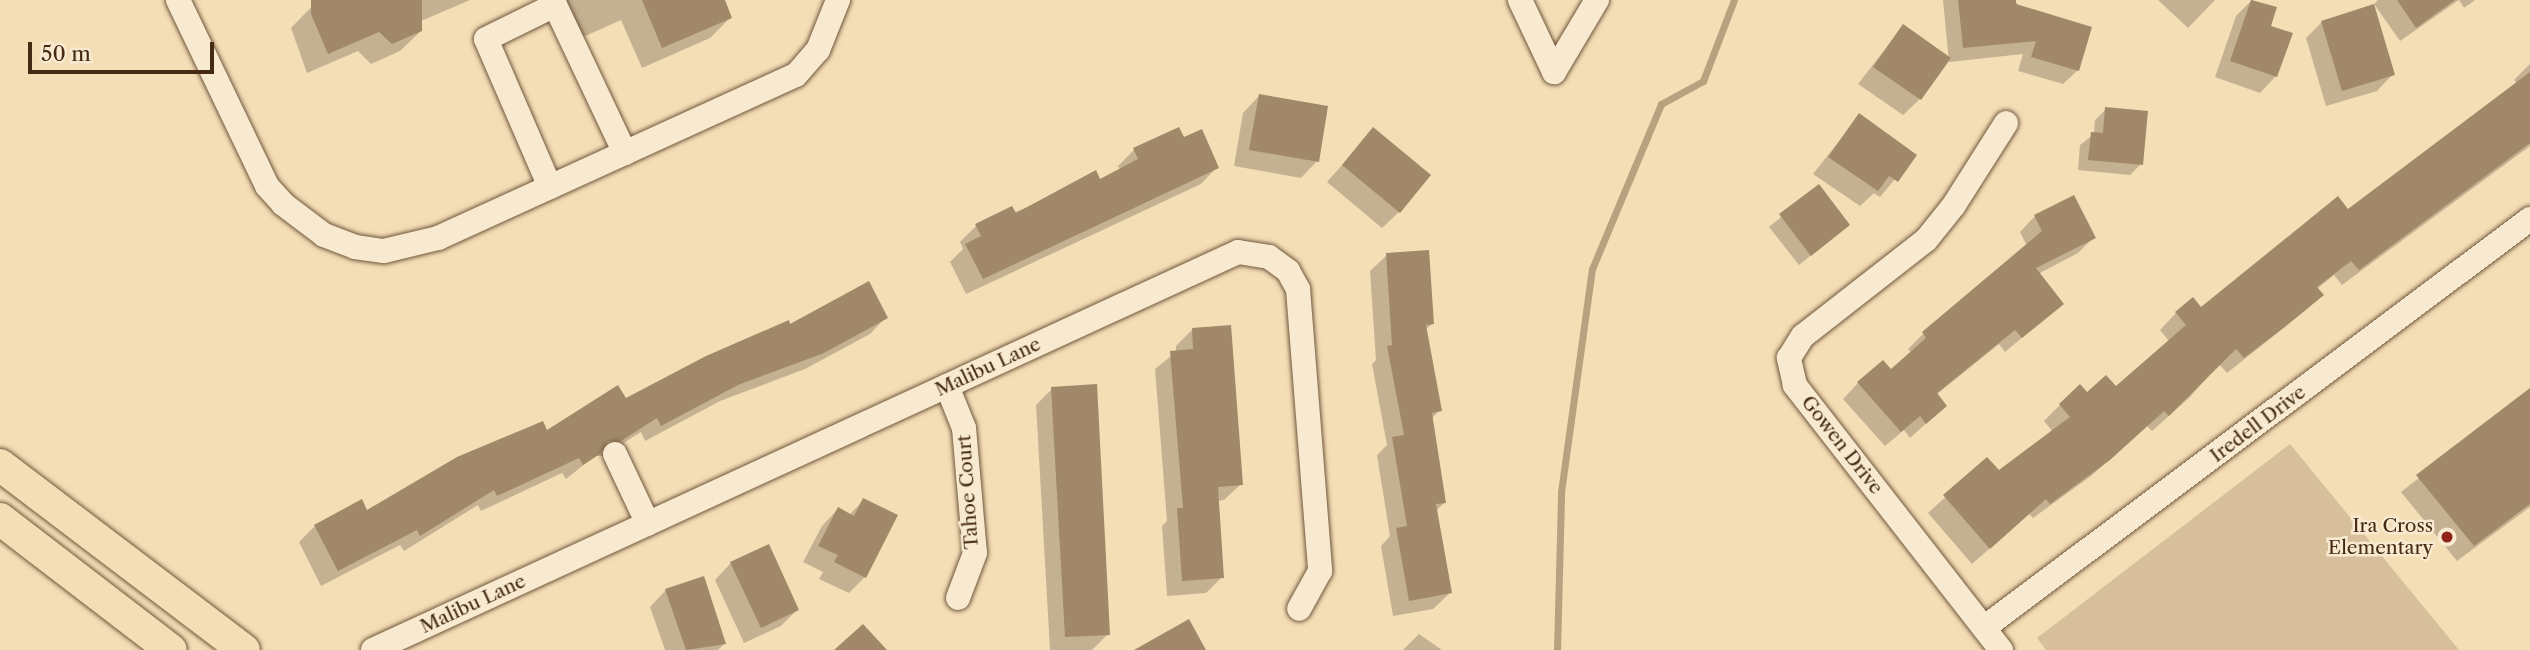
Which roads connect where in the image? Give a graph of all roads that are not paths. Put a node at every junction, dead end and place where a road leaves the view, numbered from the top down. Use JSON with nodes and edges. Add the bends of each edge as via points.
{"nodes":[{"id":1,"x":178,"y":0,"type":"edge"},
{"id":2,"x":838,"y":0,"type":"edge"},
{"id":3,"x":1521,"y":0,"type":"edge"},
{"id":4,"x":1597,"y":0,"type":"edge"},
{"id":5,"x":2006,"y":122,"type":"dead end"},
{"id":6,"x":625,"y":153,"type":"junction"},
{"id":7,"x":550,"y":187,"type":"junction"},
{"id":8,"x":2530,"y":219,"type":"edge"},
{"id":9,"x":947,"y":386,"type":"junction"},
{"id":10,"x":615,"y":454,"type":"dead end"},
{"id":11,"x":0,"y":465,"type":"edge"},
{"id":12,"x":0,"y":519,"type":"edge"},
{"id":13,"x":648,"y":524,"type":"junction"},
{"id":14,"x":958,"y":598,"type":"dead end"},
{"id":15,"x":1299,"y":609,"type":"dead end"},
{"id":16,"x":1984,"y":627,"type":"junction"},
{"id":17,"x":171,"y":650,"type":"edge"},
{"id":18,"x":244,"y":650,"type":"edge"},
{"id":19,"x":373,"y":650,"type":"edge"},
{"id":20,"x":2001,"y":650,"type":"edge"}],
"edges":[{"from":1,"to":7,"type":"street","via":[[260,175],[282,204],[324,235],[355,247],[413,247]]},
{"from":2,"to":6,"type":"street","via":[[818,50],[796,75]]},
{"from":3,"to":4,"type":"street","via":[[1553,72]]},
{"from":5,"to":16,"type":"street","name":"Gowen Drive","via":[[1926,240],[1803,336],[1789,358],[1795,385]]},
{"from":6,"to":7,"type":"street"},
{"from":6,"to":7,"type":"street","via":[[555,5],[486,39]]},
{"from":8,"to":16,"type":"street","name":"Iredell Drive"},
{"from":9,"to":13,"type":"street","name":"Malibu Lane"},
{"from":9,"to":14,"type":"street","name":"Tahoe Court","via":[[964,428],[975,553]]},
{"from":9,"to":15,"type":"street","name":"Malibu Lane","via":[[1238,252],[1269,257],[1288,271],[1298,289],[1320,572]]},
{"from":10,"to":13,"type":"street"},
{"from":11,"to":18,"type":"main road"},
{"from":12,"to":17,"type":"main road"},
{"from":13,"to":19,"type":"street","name":"Malibu Lane"},
{"from":16,"to":20,"type":"street","name":"Gowen Drive"}]}
